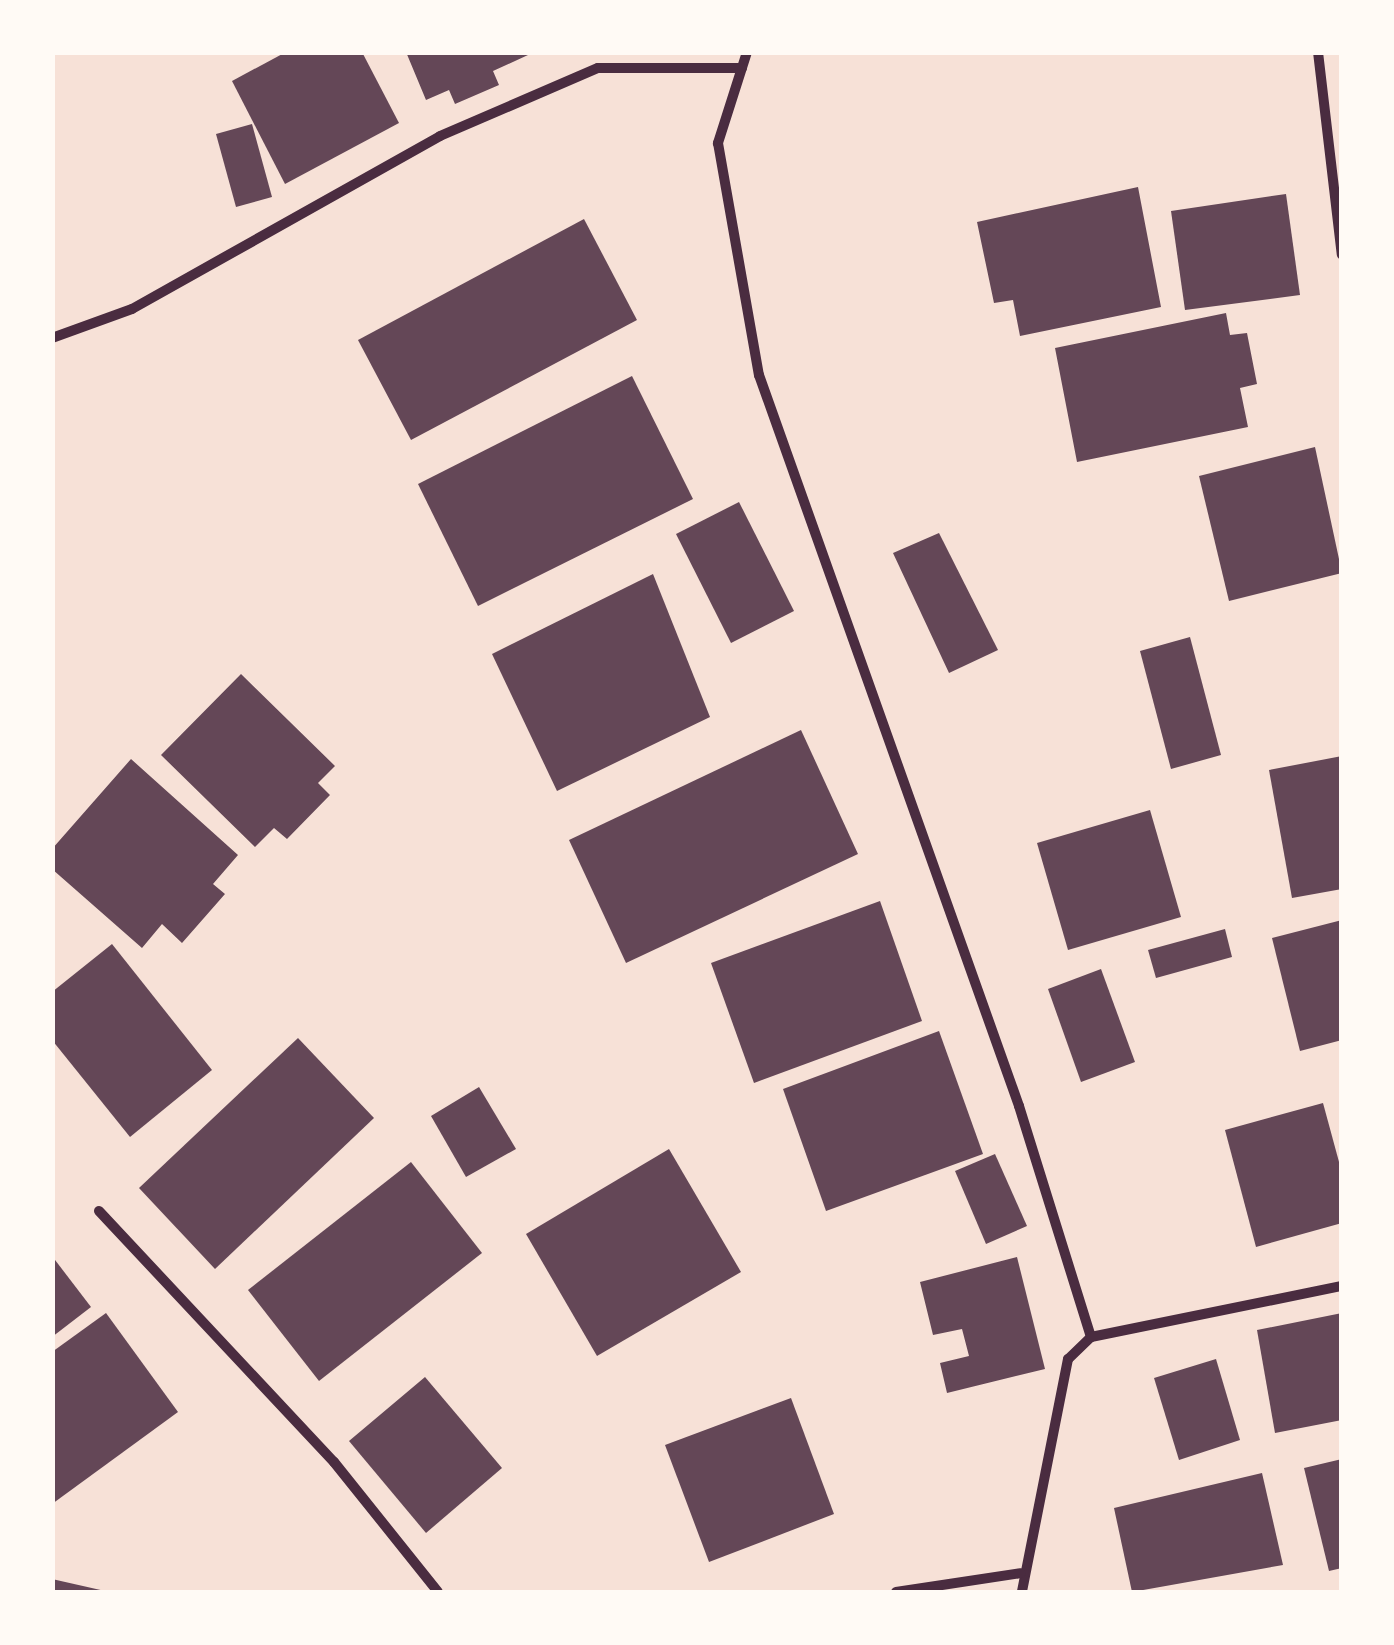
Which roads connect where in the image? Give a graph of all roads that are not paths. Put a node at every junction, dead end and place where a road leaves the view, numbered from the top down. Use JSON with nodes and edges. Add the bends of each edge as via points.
{"nodes":[{"id":1,"x":747,"y":52,"type":"edge"},
{"id":2,"x":1318,"y":52,"type":"edge"},
{"id":3,"x":742,"y":68,"type":"junction"},
{"id":4,"x":1342,"y":255,"type":"edge"},
{"id":5,"x":52,"y":338,"type":"edge"},
{"id":6,"x":99,"y":1211,"type":"dead end"},
{"id":7,"x":1342,"y":1286,"type":"edge"},
{"id":8,"x":1092,"y":1338,"type":"junction"},
{"id":9,"x":1021,"y":1573,"type":"junction"},
{"id":10,"x":438,"y":1592,"type":"edge"},
{"id":11,"x":896,"y":1592,"type":"edge"},
{"id":12,"x":1022,"y":1592,"type":"edge"}],
"edges":[{"from":1,"to":3,"type":"street"},
{"from":2,"to":4,"type":"street"},
{"from":3,"to":5,"type":"street","via":[[598,68],[440,136],[132,308]]},
{"from":3,"to":8,"type":"street","via":[[718,143],[759,375],[1019,1106]]},
{"from":6,"to":10,"type":"street","via":[[334,1462]]},
{"from":7,"to":8,"type":"street"},
{"from":8,"to":9,"type":"street","via":[[1068,1359]]},
{"from":9,"to":11,"type":"street"},
{"from":9,"to":12,"type":"street"}]}
